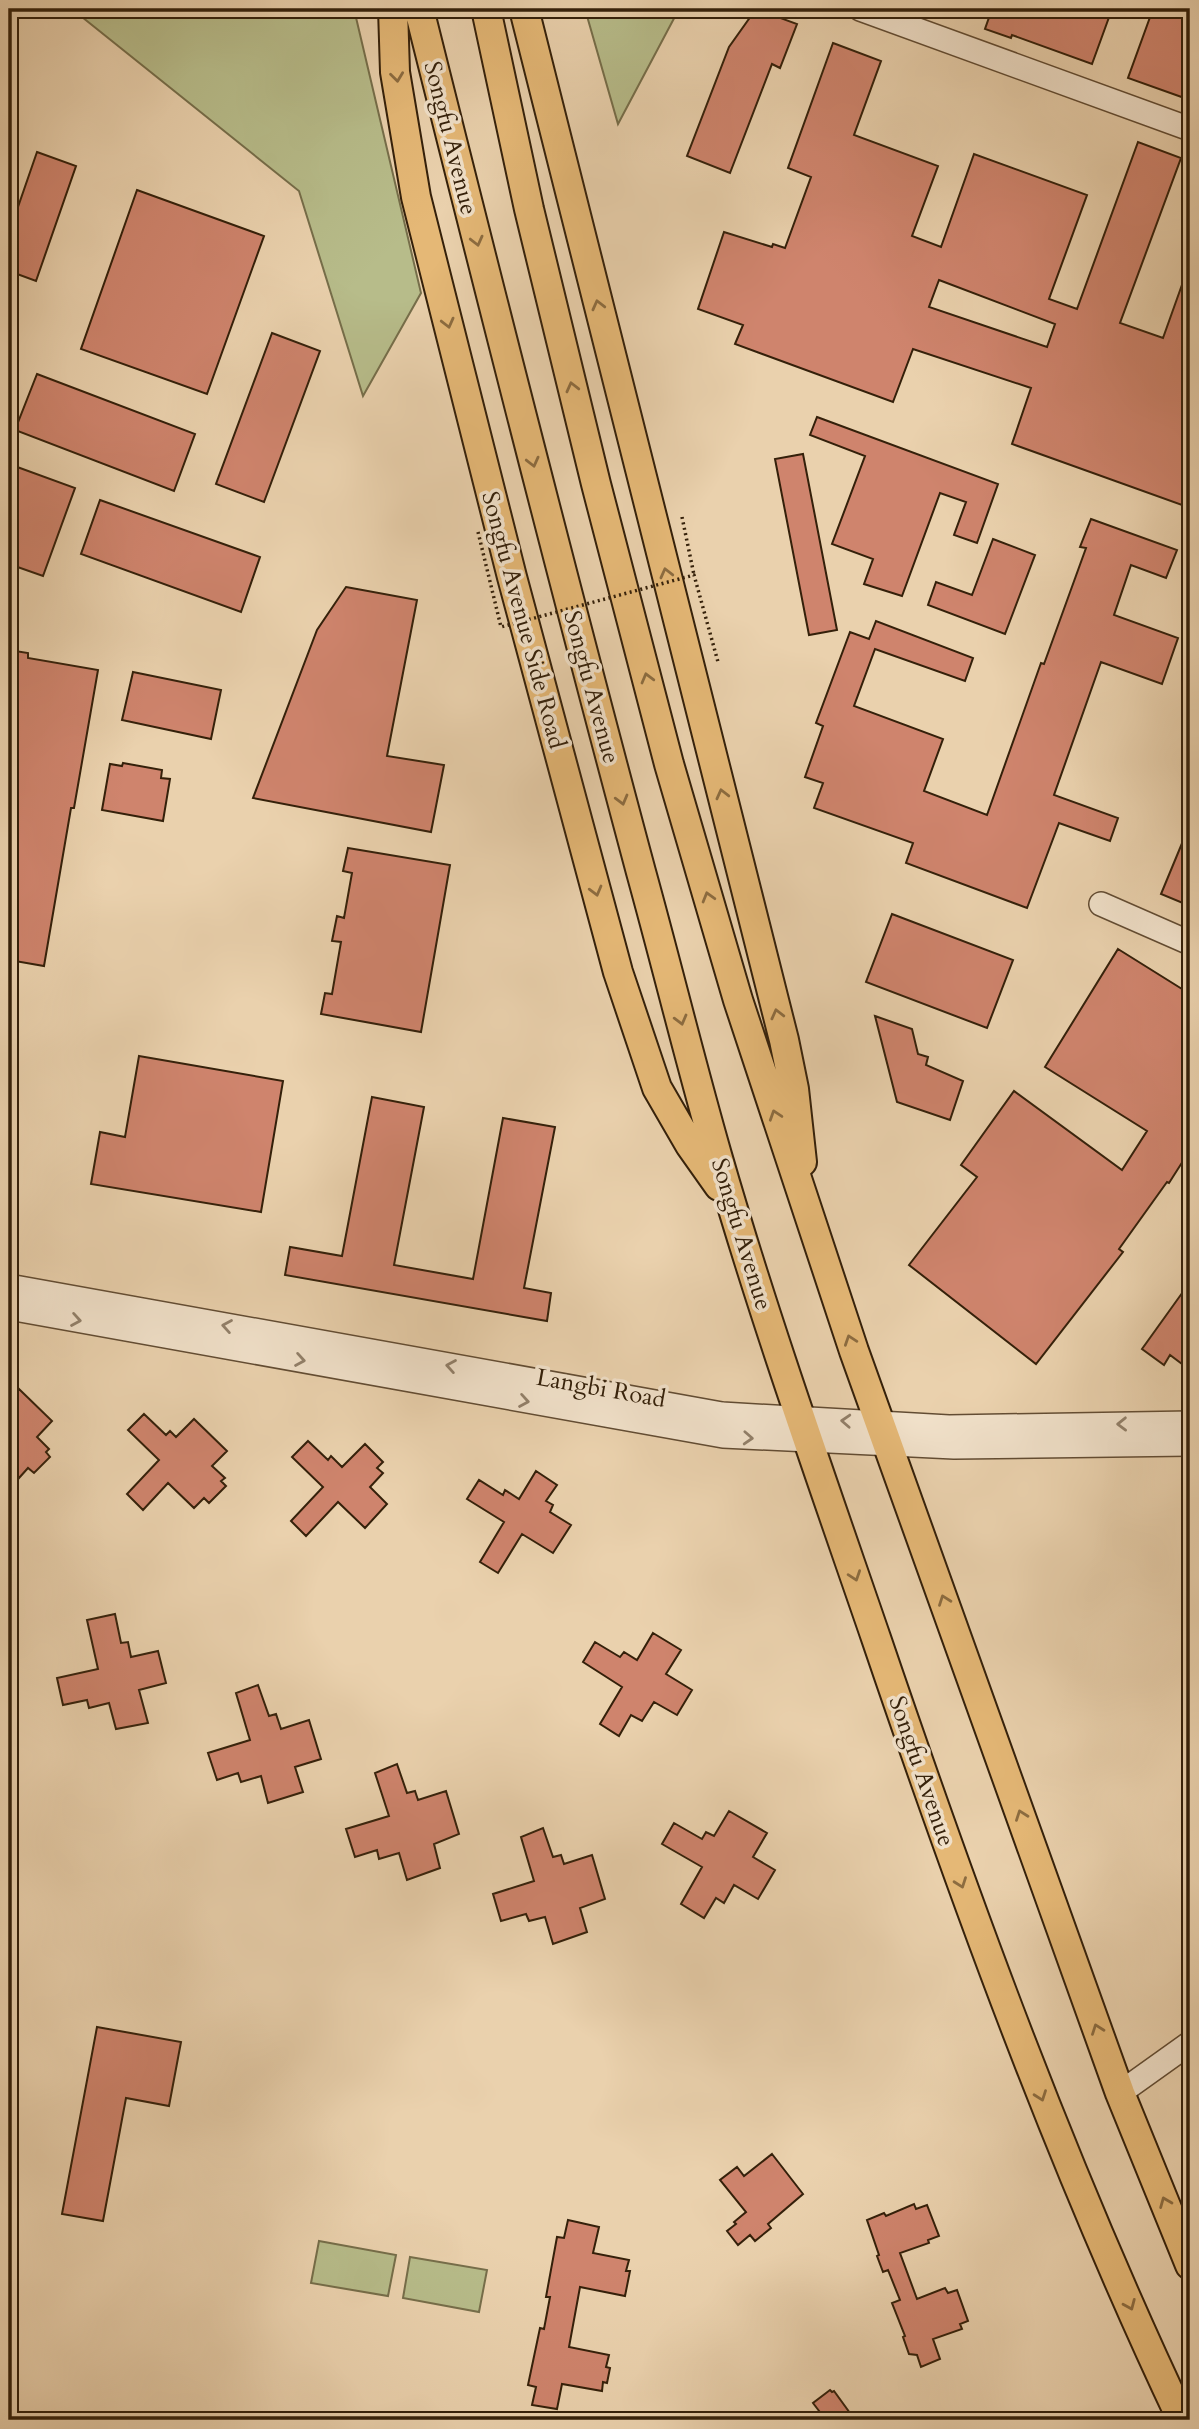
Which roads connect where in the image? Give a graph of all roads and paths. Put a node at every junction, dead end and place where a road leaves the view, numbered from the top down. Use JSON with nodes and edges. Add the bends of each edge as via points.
{"nodes":[{"id":1,"x":393,"y":9,"type":"edge"},
{"id":2,"x":419,"y":9,"type":"edge"},
{"id":3,"x":486,"y":9,"type":"edge"},
{"id":4,"x":860,"y":9,"type":"edge"},
{"id":5,"x":526,"y":21,"type":"edge"},
{"id":6,"x":1190,"y":129,"type":"edge"},
{"id":7,"x":529,"y":209,"type":"junction"},
{"id":8,"x":682,"y":517,"type":"dead end"},
{"id":9,"x":478,"y":532,"type":"dead end"},
{"id":10,"x":694,"y":575,"type":"junction"},
{"id":11,"x":718,"y":662,"type":"dead end"},
{"id":12,"x":1101,"y":904,"type":"dead end"},
{"id":13,"x":1190,"y":943,"type":"edge"},
{"id":14,"x":803,"y":1203,"type":"junction"},
{"id":15,"x":733,"y":1206,"type":"junction"},
{"id":16,"x":9,"y":1286,"type":"edge"},
{"id":17,"x":9,"y":1308,"type":"edge"},
{"id":18,"x":1190,"y":1423,"type":"edge"},
{"id":19,"x":804,"y":1429,"type":"junction"},
{"id":20,"x":884,"y":1434,"type":"junction"},
{"id":21,"x":1190,"y":1444,"type":"edge"},
{"id":22,"x":1190,"y":2043,"type":"edge"},
{"id":23,"x":1120,"y":2093,"type":"junction"},
{"id":24,"x":1190,"y":2265,"type":"edge"},
{"id":25,"x":1182,"y":2420,"type":"edge"}],
"edges":[{"from":1,"to":15,"type":"main road","name":"Songfu Avenue Side Road","one_way":true,"via":[[395,72],[416,197],[618,972],[657,1088]]},
{"from":2,"to":15,"type":"main road","name":"Songfu Avenue","one_way":true,"via":[[548,520]]},
{"from":3,"to":7,"type":"main road"},
{"from":4,"to":6,"type":"street"},
{"from":5,"to":7,"type":"main road"},
{"from":14,"to":5,"type":"main road","one_way":true,"via":[[801,1138],[784,1040]]},
{"from":14,"to":7,"type":"main road","one_way":true,"via":[[669,764]]},
{"from":8,"to":10,"type":"path"},
{"from":9,"to":10,"type":"path","bridge":true,"via":[[501,627]]},
{"from":10,"to":11,"type":"path","bridge":true},
{"from":12,"to":13,"type":"street"},
{"from":20,"to":14,"type":"main road","one_way":true},
{"from":15,"to":19,"type":"main road","name":"Songfu Avenue"},
{"from":19,"to":16,"type":"street","name":"Langbi Road","one_way":true},
{"from":17,"to":19,"type":"street","name":"Langbi Road","one_way":true,"via":[[723,1436]]},
{"from":18,"to":20,"type":"street","name":"Langbi Road","one_way":true,"via":[[949,1427]]},
{"from":19,"to":20,"type":"street","name":"Langbi Road"},
{"from":19,"to":25,"type":"main road","name":"Songfu Avenue","one_way":true,"via":[[935,1812],[1045,2108]]},
{"from":20,"to":21,"type":"street","name":"Langbi Road","via":[[954,1447]]},
{"from":23,"to":20,"type":"main road","one_way":true},
{"from":22,"to":23,"type":"street"},
{"from":24,"to":23,"type":"main road","one_way":true}]}
